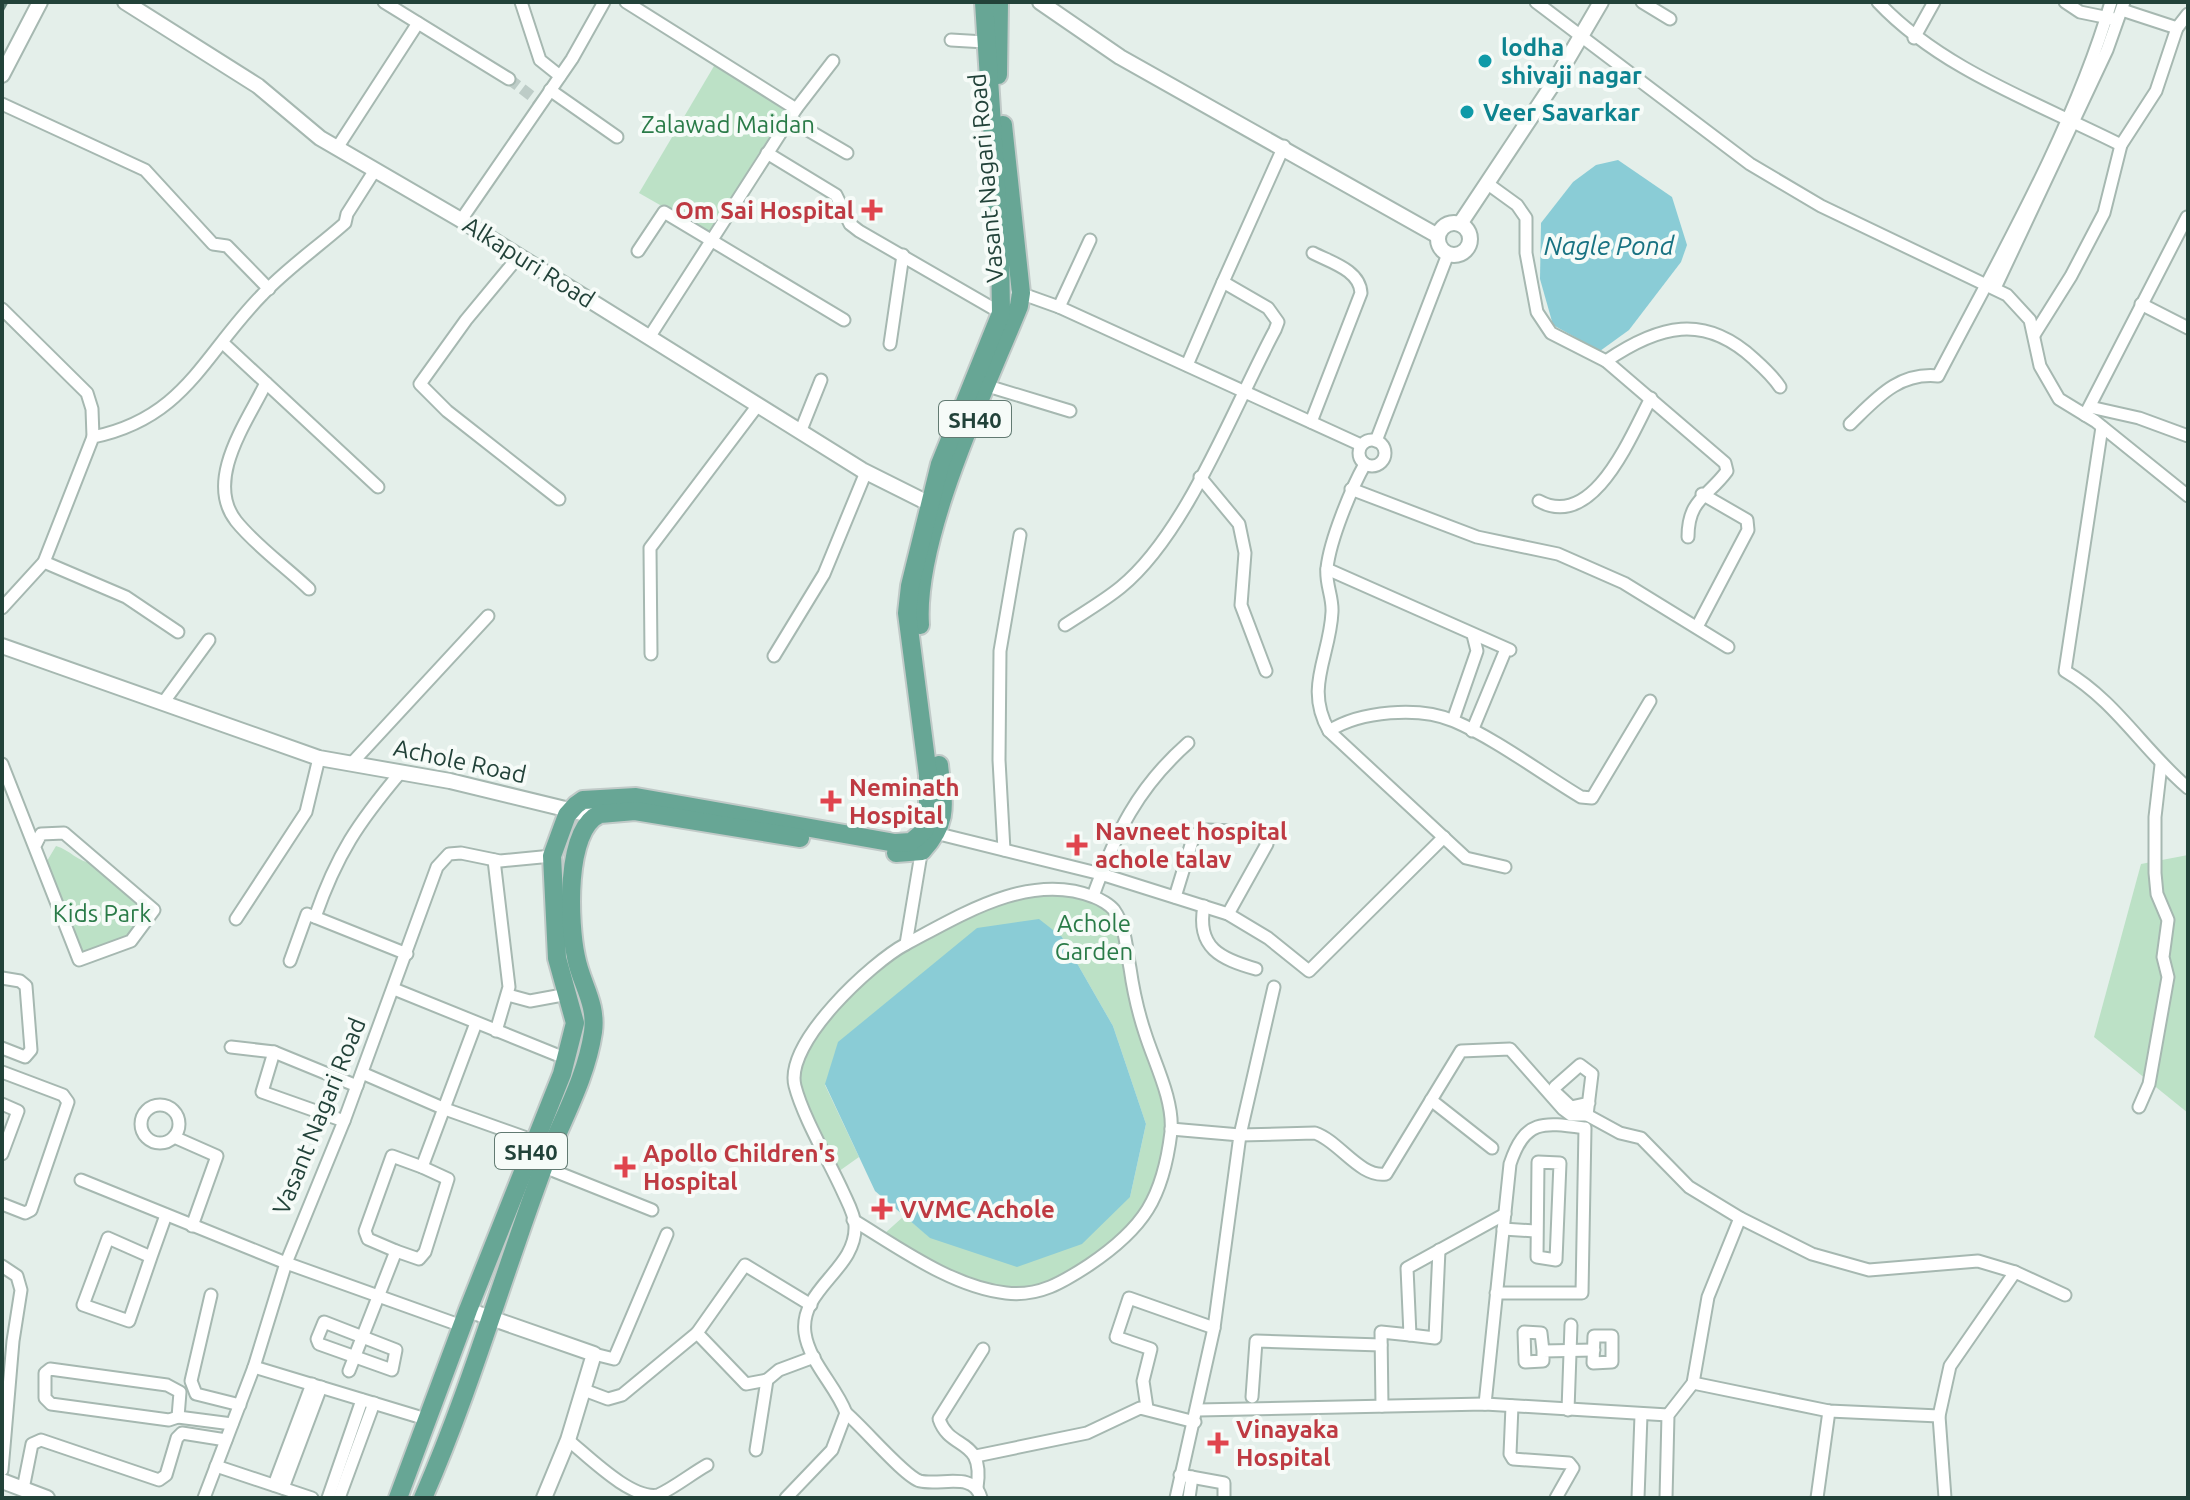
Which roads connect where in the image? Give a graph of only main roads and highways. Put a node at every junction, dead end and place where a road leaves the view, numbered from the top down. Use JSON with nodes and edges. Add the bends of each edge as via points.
{"nodes":[{"id":1,"x":984,"y":2,"type":"edge"},
{"id":2,"x":999,"y":2,"type":"edge"},
{"id":3,"x":980,"y":384,"type":"junction"},
{"id":4,"x":930,"y":832,"type":"junction"},
{"id":5,"x":535,"y":1164,"type":"junction"},
{"id":6,"x":398,"y":1498,"type":"edge"},
{"id":7,"x":423,"y":1498,"type":"edge"}],
"edges":[{"from":1,"to":3,"type":"main road","name":"Vasant Nagari Road","number":"SH40","via":[[1001,313]]},
{"from":2,"to":3,"type":"main road","name":"Vasant Nagari Road","number":"SH40","via":[[998,78],[1021,293]]},
{"from":3,"to":4,"type":"main road","name":"Vasant Nagari Road","number":"SH40","via":[[940,464],[935,507],[910,586],[907,613]]},
{"from":4,"to":5,"type":"main road","name":"Achole Road","number":"SH40","via":[[922,851],[896,853],[635,811],[594,816],[580,844],[570,901],[576,958],[592,998],[592,1042]]},
{"from":4,"to":5,"type":"main road","name":"Achole Road","number":"SH40","via":[[895,843],[636,797],[576,805],[552,856],[557,958],[575,1023],[535,1141]]},
{"from":5,"to":6,"type":"main road","number":"SH40","via":[[465,1318]]},
{"from":5,"to":7,"type":"main road","number":"SH40","via":[[453,1429]]}]}
